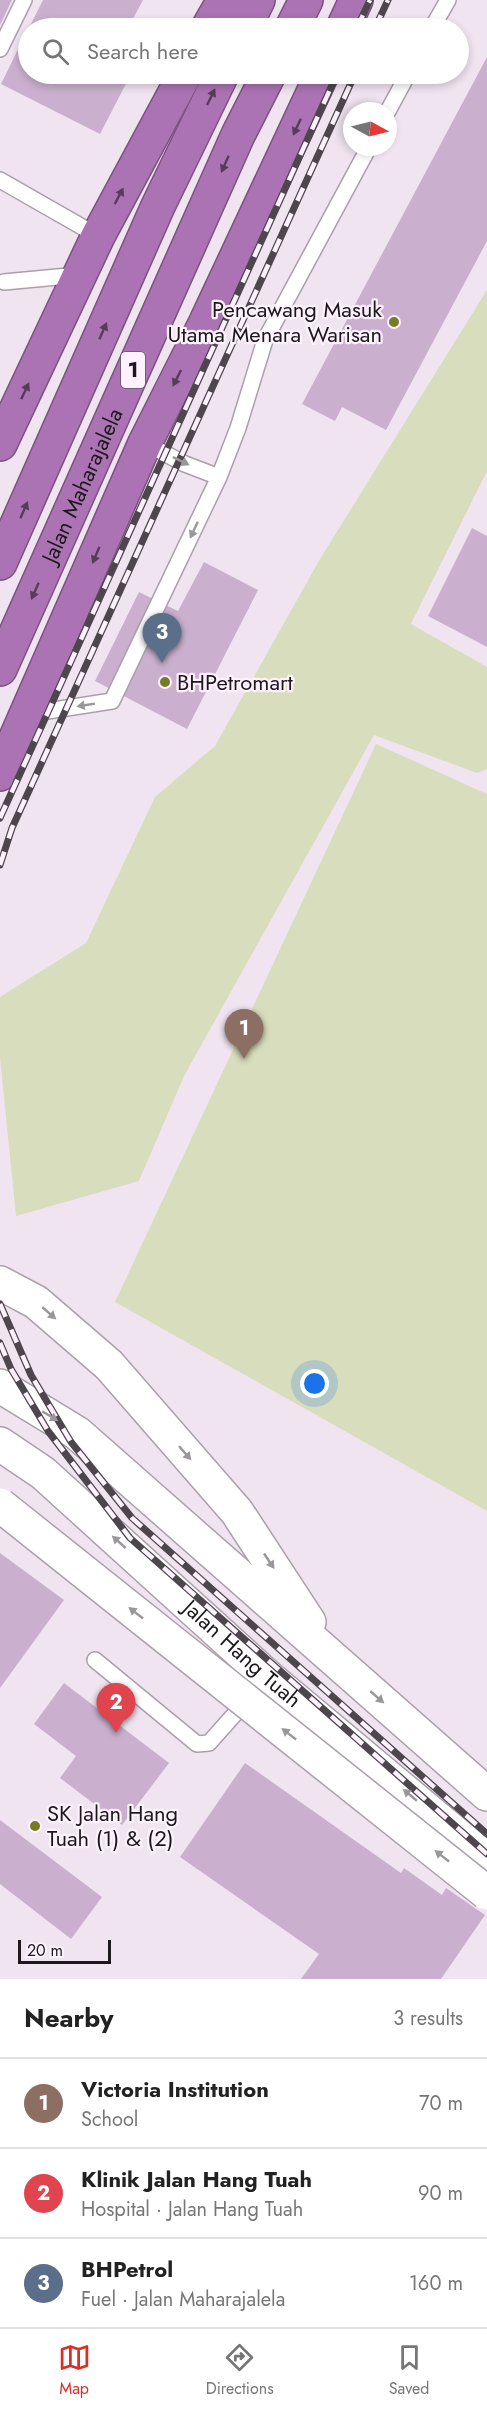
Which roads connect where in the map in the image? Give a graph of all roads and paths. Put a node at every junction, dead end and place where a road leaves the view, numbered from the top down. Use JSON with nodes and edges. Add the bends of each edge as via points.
{"nodes":[{"id":1,"x":24,"y":0,"type":"edge"},
{"id":2,"x":228,"y":0,"type":"edge"},
{"id":3,"x":258,"y":0,"type":"edge"},
{"id":4,"x":306,"y":0,"type":"edge"},
{"id":5,"x":356,"y":0,"type":"edge"},
{"id":6,"x":448,"y":0,"type":"edge"},
{"id":7,"x":214,"y":18,"type":"edge"},
{"id":8,"x":249,"y":18,"type":"edge"},
{"id":9,"x":297,"y":18,"type":"edge"},
{"id":10,"x":348,"y":18,"type":"edge"},
{"id":11,"x":438,"y":18,"type":"edge"},
{"id":12,"x":0,"y":48,"type":"edge"},
{"id":13,"x":180,"y":84,"type":"edge"},
{"id":14,"x":217,"y":84,"type":"edge"},
{"id":15,"x":264,"y":84,"type":"edge"},
{"id":16,"x":317,"y":84,"type":"edge"},
{"id":17,"x":403,"y":84,"type":"edge"},
{"id":18,"x":393,"y":102,"type":"edge"},
{"id":19,"x":364,"y":156,"type":"edge"},
{"id":20,"x":0,"y":180,"type":"edge"},
{"id":21,"x":98,"y":236,"type":"junction"},
{"id":22,"x":80,"y":275,"type":"junction"},
{"id":23,"x":3,"y":282,"type":"dead end"},
{"id":24,"x":2,"y":434,"type":"edge"},
{"id":25,"x":144,"y":443,"type":"junction"},
{"id":26,"x":219,"y":477,"type":"junction"},
{"id":27,"x":0,"y":563,"type":"edge"},
{"id":28,"x":0,"y":669,"type":"edge"},
{"id":29,"x":28,"y":714,"type":"junction"},
{"id":30,"x":0,"y":774,"type":"edge"},
{"id":31,"x":0,"y":1282,"type":"edge"},
{"id":32,"x":0,"y":1386,"type":"edge"},
{"id":33,"x":0,"y":1444,"type":"edge"},
{"id":34,"x":0,"y":1504,"type":"edge"},
{"id":35,"x":333,"y":1659,"type":"junction"},
{"id":36,"x":95,"y":1660,"type":"dead end"},
{"id":37,"x":268,"y":1677,"type":"junction"},
{"id":38,"x":487,"y":1794,"type":"edge"},
{"id":39,"x":487,"y":1860,"type":"edge"},
{"id":40,"x":487,"y":1893,"type":"edge"}],
"edges":[{"from":1,"to":12,"type":"lane"},
{"from":2,"to":7,"type":"highway"},
{"from":3,"to":8,"type":"highway"},
{"from":4,"to":9,"type":"highway"},
{"from":5,"to":10,"type":"highway"},
{"from":6,"to":11,"type":"lane"},
{"from":21,"to":13,"type":"highway","one_way":true},
{"from":27,"to":14,"type":"highway","name":"Jalan Maharajalela","number":"1","one_way":true,"via":[[158,206]]},
{"from":15,"to":28,"type":"highway","name":"Jalan Maharajalela","number":"1","one_way":true},
{"from":16,"to":25,"type":"highway","one_way":true,"via":[[206,322]]},
{"from":17,"to":18,"type":"lane"},
{"from":19,"to":26,"type":"lane","via":[[265,340]]},
{"from":20,"to":21,"type":"lane"},
{"from":21,"to":22,"type":"highway"},
{"from":22,"to":23,"type":"lane"},
{"from":24,"to":22,"type":"highway","one_way":true},
{"from":25,"to":26,"type":"lane","one_way":true},
{"from":25,"to":29,"type":"highway","one_way":true},
{"from":26,"to":29,"type":"lane","one_way":true,"via":[[112,701]]},
{"from":29,"to":30,"type":"highway"},
{"from":31,"to":35,"type":"main road","one_way":true,"via":[[36,1302],[109,1365],[237,1512]]},
{"from":32,"to":35,"type":"main road","one_way":true,"via":[[77,1432]]},
{"from":37,"to":33,"type":"main road","name":"Jalan Hang Tuah","one_way":true,"via":[[43,1473]]},
{"from":40,"to":34,"type":"main road","name":"Jalan Hang Tuah","one_way":true,"bridge":true},
{"from":35,"to":38,"type":"main road","one_way":true},
{"from":36,"to":37,"type":"lane","via":[[203,1745],[225,1727]]},
{"from":39,"to":37,"type":"main road","name":"Jalan Hang Tuah","one_way":true}]}
